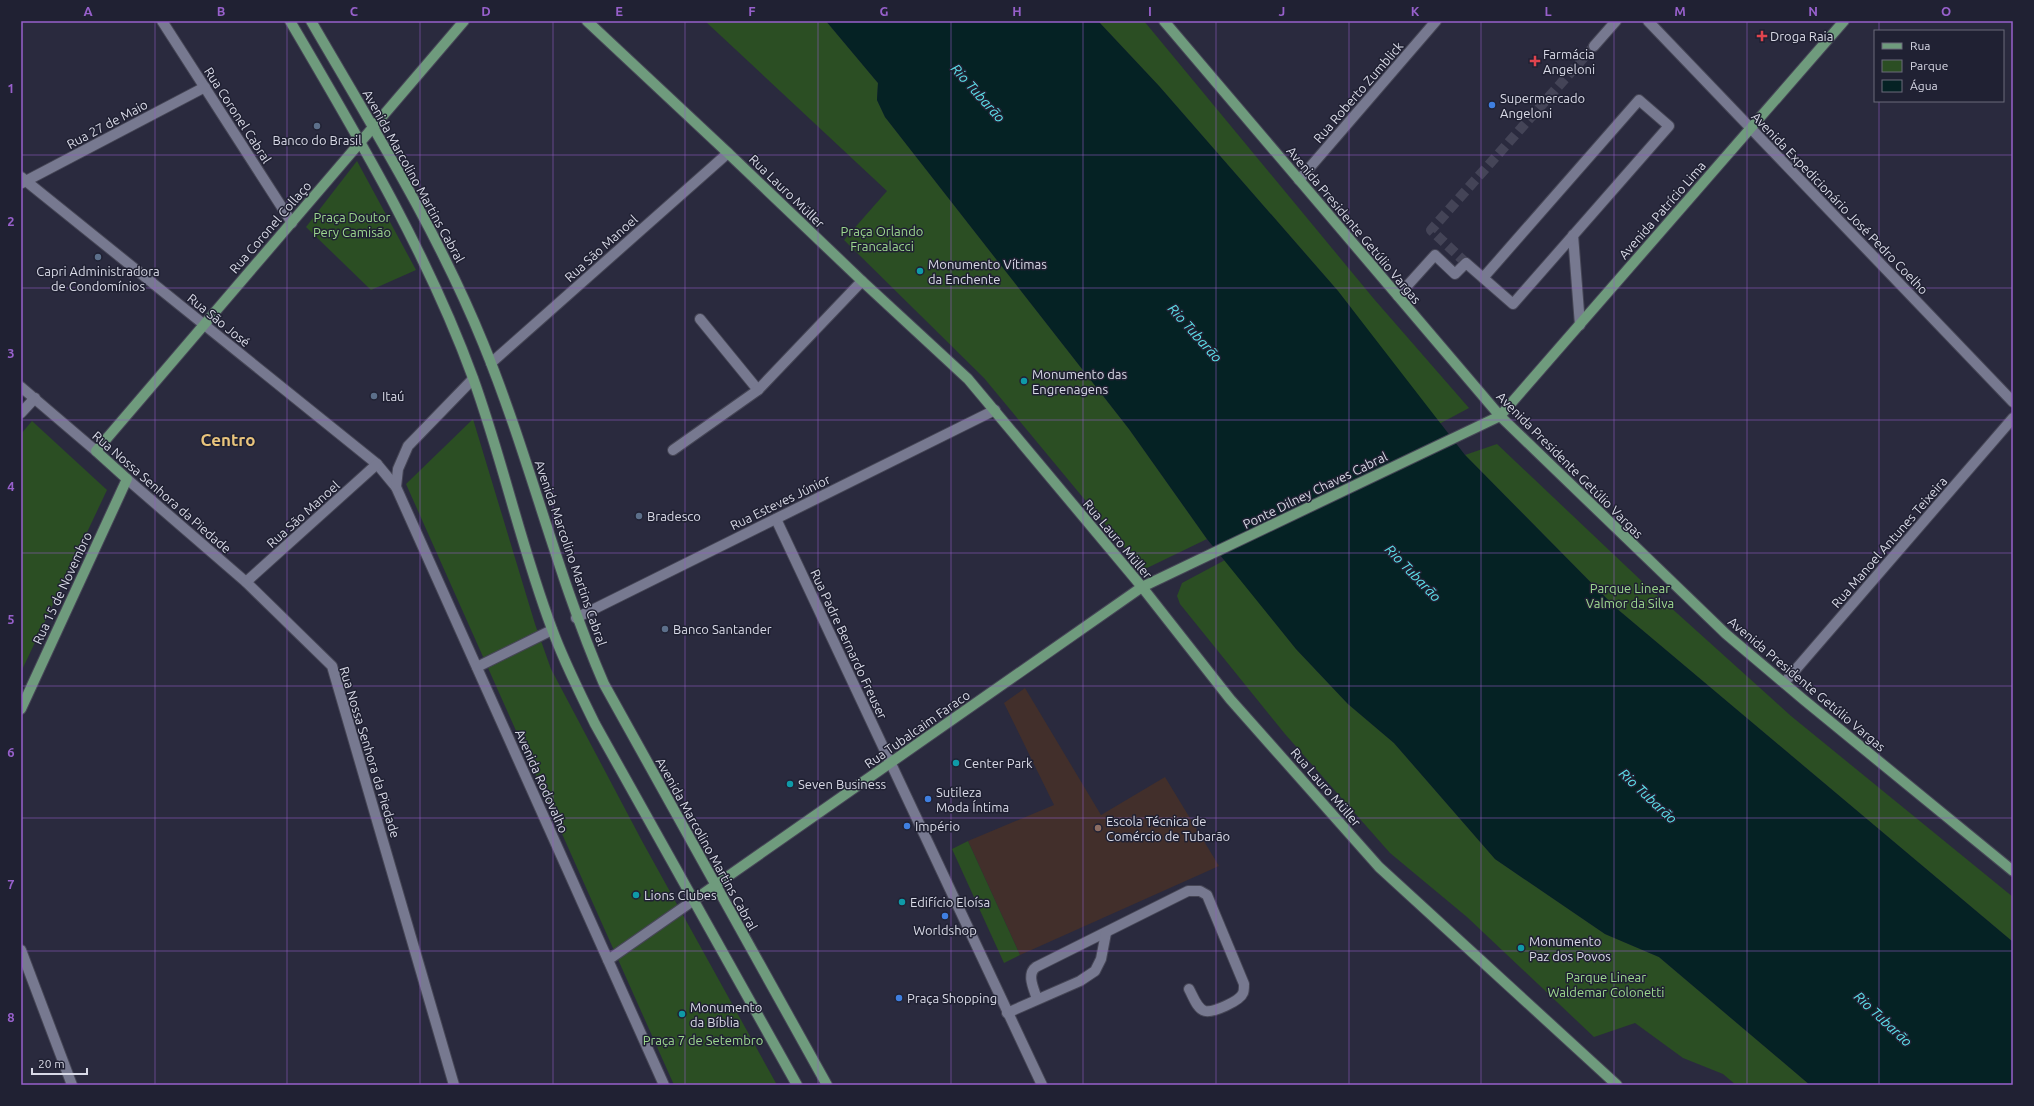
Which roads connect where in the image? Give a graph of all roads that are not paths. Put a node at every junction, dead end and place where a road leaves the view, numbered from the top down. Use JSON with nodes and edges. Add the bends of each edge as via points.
{"nodes":[{"id":1,"x":162,"y":21,"type":"edge"},
{"id":2,"x":290,"y":21,"type":"edge"},
{"id":3,"x":311,"y":21,"type":"edge"},
{"id":4,"x":464,"y":21,"type":"edge"},
{"id":5,"x":587,"y":21,"type":"edge"},
{"id":6,"x":1164,"y":21,"type":"edge"},
{"id":7,"x":1436,"y":21,"type":"edge"},
{"id":8,"x":1616,"y":21,"type":"edge"},
{"id":9,"x":1648,"y":21,"type":"edge"},
{"id":10,"x":1844,"y":21,"type":"edge"},
{"id":11,"x":1594,"y":46,"type":"tunnel mouth"},
{"id":12,"x":205,"y":87,"type":"junction"},
{"id":13,"x":374,"y":126,"type":"junction"},
{"id":14,"x":1750,"y":129,"type":"junction"},
{"id":15,"x":361,"y":142,"type":"junction"},
{"id":16,"x":728,"y":153,"type":"junction"},
{"id":17,"x":1299,"y":180,"type":"junction"},
{"id":18,"x":22,"y":182,"type":"edge"},
{"id":19,"x":292,"y":222,"type":"junction"},
{"id":20,"x":1573,"y":235,"type":"junction"},
{"id":21,"x":1484,"y":278,"type":"junction"},
{"id":22,"x":862,"y":281,"type":"junction"},
{"id":23,"x":1398,"y":296,"type":"junction"},
{"id":24,"x":700,"y":319,"type":"dead end"},
{"id":25,"x":204,"y":324,"type":"junction"},
{"id":26,"x":1580,"y":325,"type":"junction"},
{"id":27,"x":491,"y":363,"type":"junction"},
{"id":28,"x":473,"y":379,"type":"junction"},
{"id":29,"x":21,"y":387,"type":"edge"},
{"id":30,"x":758,"y":390,"type":"junction"},
{"id":31,"x":34,"y":398,"type":"junction"},
{"id":32,"x":2013,"y":402,"type":"edge"},
{"id":33,"x":995,"y":410,"type":"junction"},
{"id":34,"x":21,"y":413,"type":"edge"},
{"id":35,"x":1500,"y":416,"type":"junction"},
{"id":36,"x":2013,"y":418,"type":"edge"},
{"id":37,"x":673,"y":450,"type":"dead end"},
{"id":38,"x":96,"y":451,"type":"junction"},
{"id":39,"x":377,"y":464,"type":"junction"},
{"id":40,"x":127,"y":479,"type":"junction"},
{"id":41,"x":396,"y":487,"type":"junction"},
{"id":42,"x":776,"y":519,"type":"junction"},
{"id":43,"x":246,"y":582,"type":"junction"},
{"id":44,"x":1142,"y":587,"type":"junction"},
{"id":45,"x":576,"y":618,"type":"junction"},
{"id":46,"x":552,"y":630,"type":"junction"},
{"id":47,"x":477,"y":667,"type":"junction"},
{"id":48,"x":1784,"y":683,"type":"junction"},
{"id":49,"x":21,"y":709,"type":"edge"},
{"id":50,"x":891,"y":762,"type":"junction"},
{"id":51,"x":2013,"y":871,"type":"edge"},
{"id":52,"x":715,"y":885,"type":"junction"},
{"id":53,"x":694,"y":900,"type":"junction"},
{"id":54,"x":1106,"y":933,"type":"junction"},
{"id":55,"x":21,"y":950,"type":"edge"},
{"id":56,"x":608,"y":960,"type":"junction"},
{"id":57,"x":1189,"y":989,"type":"dead end"},
{"id":58,"x":1036,"y":999,"type":"junction"},
{"id":59,"x":1007,"y":1013,"type":"junction"},
{"id":60,"x":72,"y":1085,"type":"edge"},
{"id":61,"x":454,"y":1085,"type":"edge"},
{"id":62,"x":664,"y":1085,"type":"edge"},
{"id":63,"x":797,"y":1085,"type":"edge"},
{"id":64,"x":827,"y":1085,"type":"edge"},
{"id":65,"x":1042,"y":1085,"type":"edge"},
{"id":66,"x":1617,"y":1085,"type":"edge"}],
"edges":[{"from":1,"to":12,"type":"street","name":"Rua Coronel Cabral"},
{"from":2,"to":15,"type":"main road"},
{"from":3,"to":13,"type":"main road","name":"Avenida Marcolino Martins Cabral"},
{"from":4,"to":13,"type":"main road","name":"Rua Coronel Collaço"},
{"from":5,"to":16,"type":"main road","name":"Rua Lauro Müller"},
{"from":6,"to":17,"type":"main road","name":"Avenida Presidente Getúlio Vargas"},
{"from":7,"to":17,"type":"street","name":"Rua Roberto Zumblick"},
{"from":8,"to":11,"type":"street"},
{"from":9,"to":14,"type":"street","name":"Avenida Expedicionário José Pedro Coelho"},
{"from":10,"to":14,"type":"main road","name":"Avenida Patrício Lima"},
{"from":12,"to":18,"type":"street","name":"Rua 27 de Maio"},
{"from":12,"to":19,"type":"street","name":"Rua Coronel Cabral"},
{"from":13,"to":15,"type":"main road","name":"Rua Coronel Collaço"},
{"from":13,"to":27,"type":"main road","name":"Avenida Marcolino Martins Cabral","via":[[447,262]]},
{"from":14,"to":26,"type":"main road","name":"Avenida Patrício Lima"},
{"from":14,"to":32,"type":"street","name":"Avenida Expedicionário José Pedro Coelho"},
{"from":15,"to":19,"type":"main road","name":"Rua Coronel Collaço"},
{"from":15,"to":28,"type":"main road","via":[[428,272]]},
{"from":16,"to":22,"type":"main road","name":"Rua Lauro Müller"},
{"from":16,"to":27,"type":"street","name":"Rua São Manoel"},
{"from":17,"to":23,"type":"main road","name":"Avenida Presidente Getúlio Vargas"},
{"from":18,"to":25,"type":"street","name":"Rua São José"},
{"from":19,"to":25,"type":"main road","name":"Rua Coronel Collaço"},
{"from":20,"to":21,"type":"street","via":[[1513,304]]},
{"from":20,"to":21,"type":"street","via":[[1669,126],[1639,100]]},
{"from":20,"to":26,"type":"street"},
{"from":21,"to":23,"type":"street","via":[[1466,263],[1455,274],[1435,255]]},
{"from":22,"to":30,"type":"street"},
{"from":22,"to":33,"type":"main road","name":"Rua Lauro Müller","via":[[968,379]]},
{"from":23,"to":35,"type":"main road","name":"Avenida Presidente Getúlio Vargas"},
{"from":24,"to":30,"type":"street"},
{"from":25,"to":38,"type":"main road","name":"Rua Coronel Collaço"},
{"from":25,"to":39,"type":"street","name":"Rua São José"},
{"from":26,"to":35,"type":"main road","name":"Avenida Patrício Lima"},
{"from":27,"to":45,"type":"main road","name":"Avenida Marcolino Martins Cabral","via":[[524,452]]},
{"from":28,"to":41,"type":"street","via":[[408,446],[398,469]]},
{"from":28,"to":46,"type":"main road"},
{"from":29,"to":31,"type":"street","name":"Rua Nossa Senhora da Piedade"},
{"from":30,"to":37,"type":"street"},
{"from":31,"to":34,"type":"street"},
{"from":31,"to":38,"type":"street","name":"Rua Nossa Senhora da Piedade"},
{"from":33,"to":42,"type":"street","name":"Rua Esteves Júnior"},
{"from":33,"to":44,"type":"main road","name":"Rua Lauro Müller"},
{"from":35,"to":44,"type":"main road","name":"Ponte Dilney Chaves Cabral"},
{"from":35,"to":48,"type":"main road","name":"Avenida Presidente Getúlio Vargas","via":[[1691,602]]},
{"from":36,"to":48,"type":"street","name":"Rua Manoel Antunes Teixeira"},
{"from":38,"to":40,"type":"main road","name":"Rua Nossa Senhora da Piedade"},
{"from":39,"to":41,"type":"street","name":"Rua São José"},
{"from":39,"to":43,"type":"street","name":"Rua São Manoel"},
{"from":40,"to":43,"type":"street","name":"Rua Nossa Senhora da Piedade"},
{"from":40,"to":49,"type":"main road","name":"Rua 15 de Novembro"},
{"from":41,"to":47,"type":"street","name":"Avenida Rodovalho"},
{"from":42,"to":45,"type":"street","name":"Rua Esteves Júnior"},
{"from":42,"to":50,"type":"street","name":"Rua Padre Bernardo Freuser"},
{"from":43,"to":61,"type":"street","name":"Rua Nossa Senhora da Piedade","via":[[327,659],[336,675]]},
{"from":44,"to":50,"type":"main road","name":"Rua Tubalcaim Faraco"},
{"from":44,"to":66,"type":"main road","name":"Rua Lauro Müller","via":[[1230,699],[1379,867]]},
{"from":45,"to":52,"type":"main road","name":"Avenida Marcolino Martins Cabral","via":[[607,690]]},
{"from":46,"to":47,"type":"street"},
{"from":46,"to":53,"type":"main road","via":[[595,724]]},
{"from":47,"to":56,"type":"street","name":"Avenida Rodovalho"},
{"from":48,"to":51,"type":"main road","name":"Avenida Presidente Getúlio Vargas"},
{"from":50,"to":52,"type":"main road","name":"Rua Tubalcaim Faraco"},
{"from":50,"to":59,"type":"street","name":"Rua Padre Bernardo Freuser"},
{"from":52,"to":53,"type":"main road","name":"Rua Tubalcaim Faraco"},
{"from":52,"to":64,"type":"main road","name":"Avenida Marcolino Martins Cabral"},
{"from":53,"to":56,"type":"street","name":"Rua Tubalcaim Faraco"},
{"from":53,"to":63,"type":"main road"},
{"from":54,"to":57,"type":"street","via":[[1188,891],[1200,890],[1206,895],[1244,984],[1244,993],[1237,1001],[1204,1011]]},
{"from":54,"to":58,"type":"street","via":[[1101,959],[1095,971]]},
{"from":54,"to":58,"type":"street","via":[[1032,970],[1031,982]]},
{"from":55,"to":60,"type":"street"},
{"from":56,"to":62,"type":"street","name":"Avenida Rodovalho"},
{"from":58,"to":59,"type":"street"},
{"from":59,"to":65,"type":"street","name":"Rua Padre Bernardo Freuser"}]}
